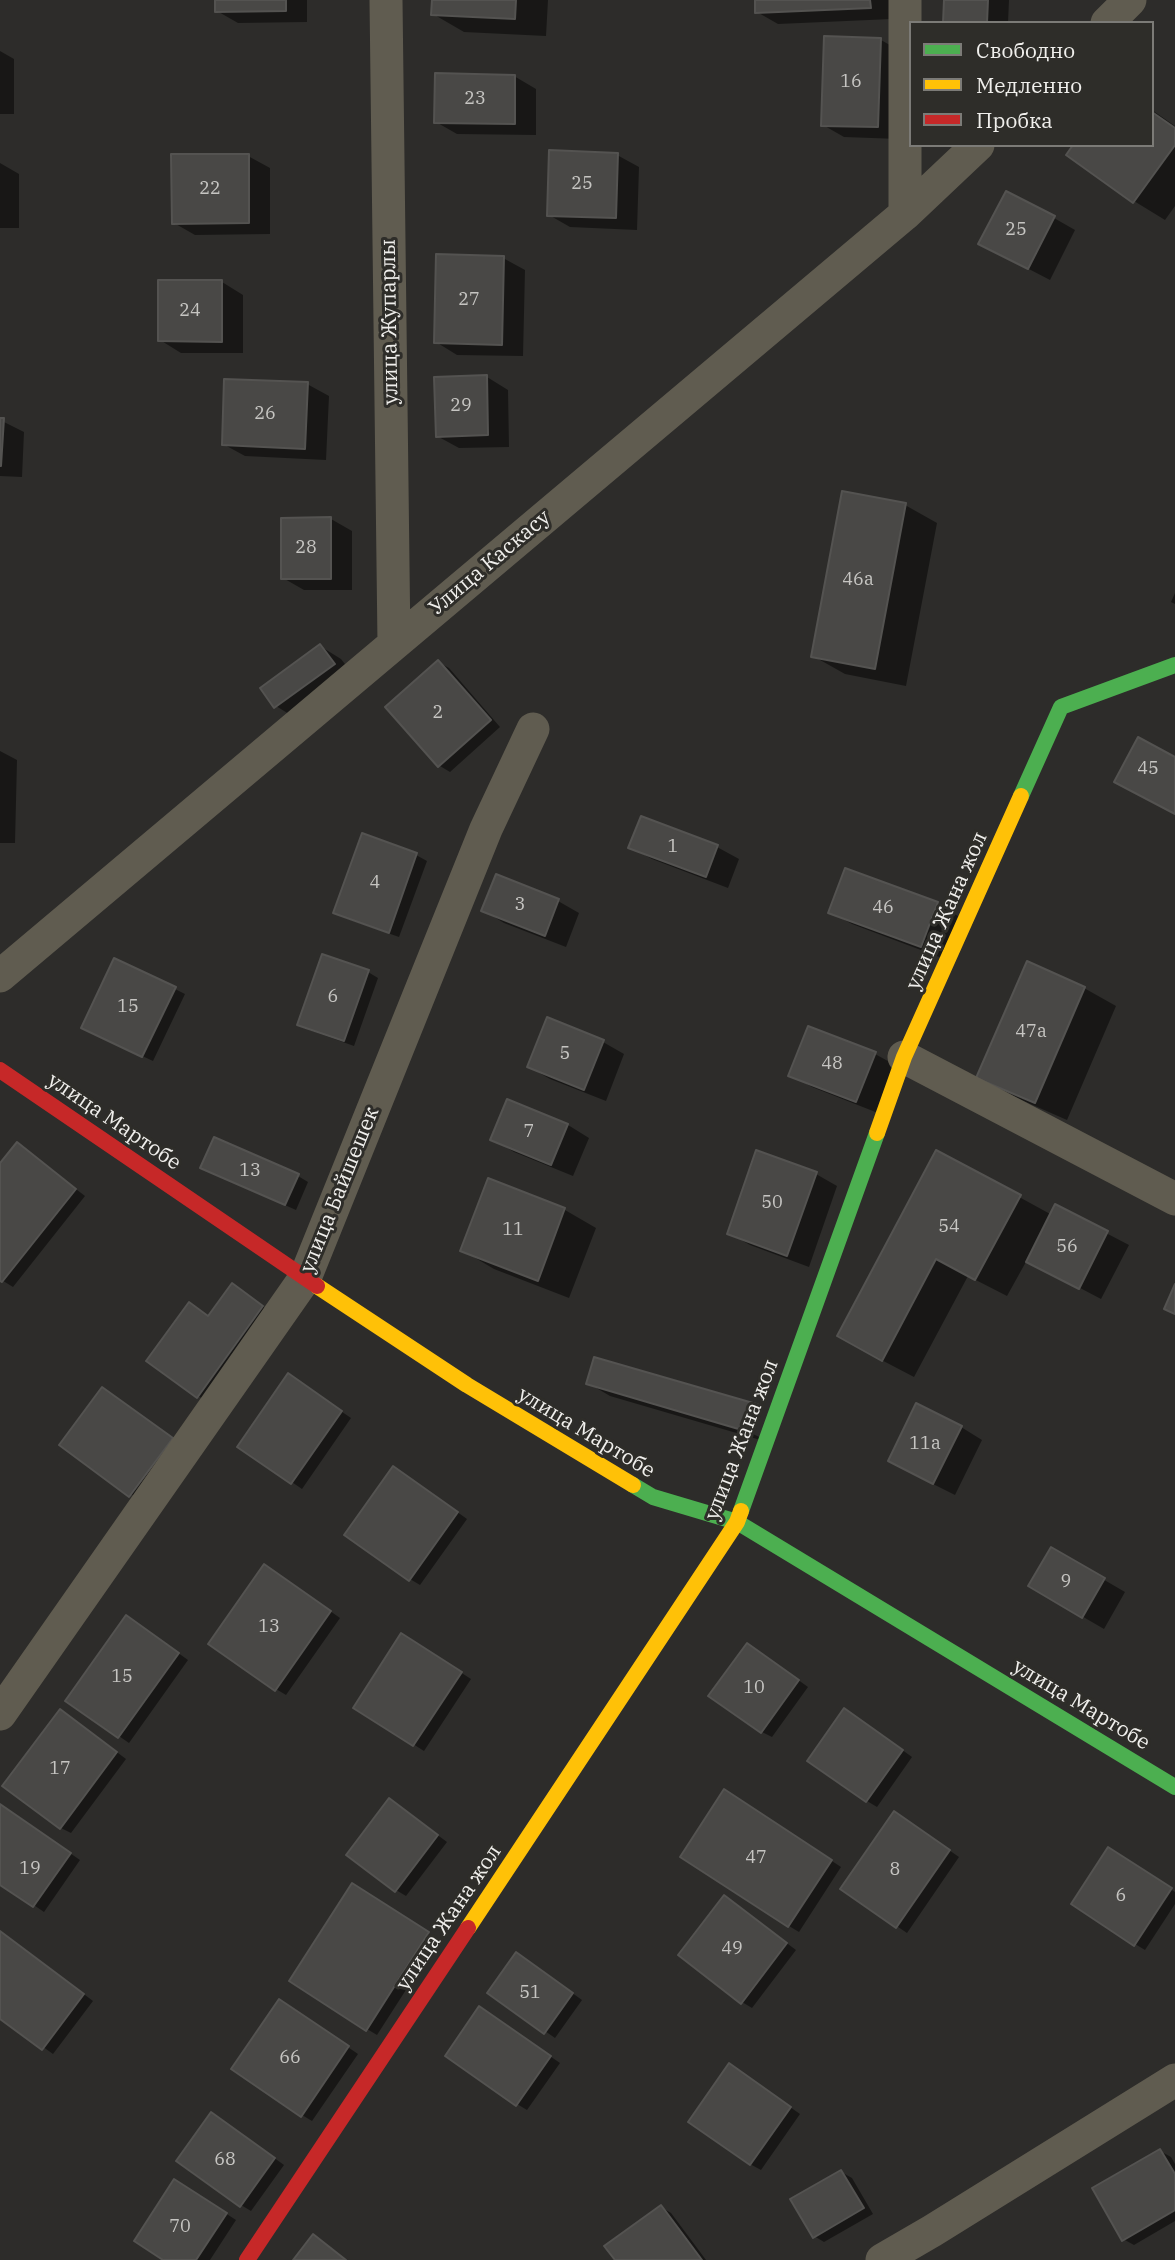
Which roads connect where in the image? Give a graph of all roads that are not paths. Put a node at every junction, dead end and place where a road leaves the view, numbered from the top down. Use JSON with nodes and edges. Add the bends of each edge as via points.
{"nodes":[{"id":1,"x":386,"y":0,"type":"edge"},
{"id":2,"x":905,"y":0,"type":"edge"},
{"id":3,"x":1130,"y":0,"type":"edge"},
{"id":4,"x":1109,"y":21,"type":"edge"},
{"id":5,"x":976,"y":147,"type":"edge"},
{"id":6,"x":905,"y":214,"type":"junction"},
{"id":7,"x":394,"y":644,"type":"junction"},
{"id":8,"x":1175,"y":665,"type":"edge"},
{"id":9,"x":533,"y":729,"type":"dead end"},
{"id":10,"x":0,"y":976,"type":"edge"},
{"id":11,"x":904,"y":1057,"type":"junction"},
{"id":12,"x":0,"y":1070,"type":"edge"},
{"id":13,"x":1175,"y":1199,"type":"edge"},
{"id":14,"x":304,"y":1278,"type":"junction"},
{"id":15,"x":737,"y":1522,"type":"junction"},
{"id":16,"x":0,"y":1714,"type":"edge"},
{"id":17,"x":1175,"y":1787,"type":"edge"},
{"id":18,"x":1175,"y":2080,"type":"edge"},
{"id":19,"x":247,"y":2260,"type":"edge"},
{"id":20,"x":882,"y":2260,"type":"edge"}],
"edges":[{"from":1,"to":7,"type":"street","name":"улица Жупарлы"},
{"from":2,"to":6,"type":"street"},
{"from":3,"to":4,"type":"street"},
{"from":5,"to":6,"type":"street","name":"Улица Каскасу"},
{"from":6,"to":7,"type":"street","name":"Улица Каскасу"},
{"from":7,"to":10,"type":"street","name":"Улица Каскасу"},
{"from":8,"to":11,"type":"street","name":"улица Жана жол","via":[[1061,707]]},
{"from":9,"to":14,"type":"street","name":"улица Байшешек","via":[[486,829]]},
{"from":11,"to":13,"type":"street"},
{"from":11,"to":15,"type":"street","name":"улица Жана жол"},
{"from":12,"to":14,"type":"street","name":"улица Мартобе"},
{"from":14,"to":15,"type":"street","name":"улица Мартобе","via":[[467,1385],[653,1497]]},
{"from":14,"to":16,"type":"street","name":"улица Байшешек"},
{"from":15,"to":17,"type":"street","name":"улица Мартобе"},
{"from":15,"to":19,"type":"street","name":"улица Жана жол"},
{"from":18,"to":20,"type":"street"}]}
